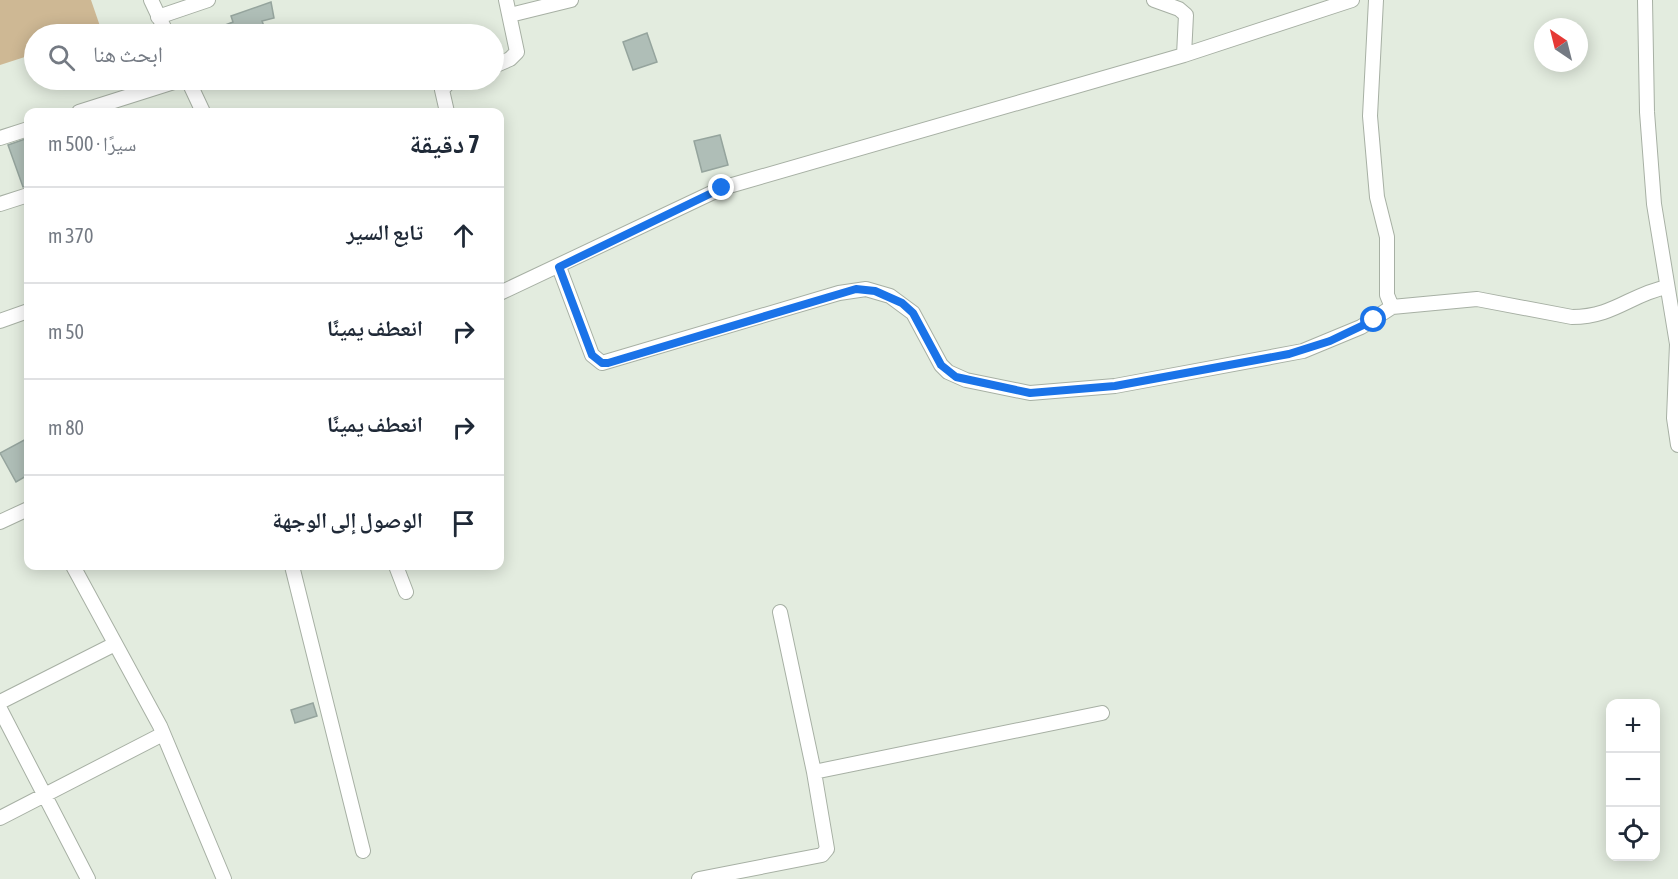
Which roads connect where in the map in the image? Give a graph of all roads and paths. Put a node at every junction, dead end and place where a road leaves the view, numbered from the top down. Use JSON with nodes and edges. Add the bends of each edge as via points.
{"nodes":[{"id":1,"x":151,"y":0,"type":"edge"},
{"id":2,"x":208,"y":0,"type":"edge"},
{"id":3,"x":506,"y":0,"type":"edge"},
{"id":4,"x":571,"y":0,"type":"edge"},
{"id":5,"x":1154,"y":0,"type":"edge"},
{"id":6,"x":1352,"y":0,"type":"edge"},
{"id":7,"x":1376,"y":0,"type":"edge"},
{"id":8,"x":1646,"y":0,"type":"edge"},
{"id":9,"x":510,"y":15,"type":"junction"},
{"id":10,"x":158,"y":17,"type":"junction"},
{"id":11,"x":162,"y":24,"type":"edge"},
{"id":12,"x":1184,"y":55,"type":"junction"},
{"id":13,"x":504,"y":62,"type":"edge"},
{"id":14,"x":148,"y":90,"type":"edge"},
{"id":15,"x":193,"y":90,"type":"edge"},
{"id":16,"x":442,"y":90,"type":"edge"},
{"id":17,"x":92,"y":108,"type":"edge"},
{"id":18,"x":201,"y":108,"type":"edge"},
{"id":19,"x":446,"y":108,"type":"edge"},
{"id":20,"x":24,"y":130,"type":"edge"},
{"id":21,"x":0,"y":138,"type":"edge"},
{"id":22,"x":24,"y":196,"type":"edge"},
{"id":23,"x":0,"y":204,"type":"edge"},
{"id":24,"x":559,"y":267,"type":"junction"},
{"id":25,"x":1667,"y":287,"type":"junction"},
{"id":26,"x":504,"y":291,"type":"edge"},
{"id":27,"x":1392,"y":307,"type":"junction"},
{"id":28,"x":24,"y":312,"type":"edge"},
{"id":29,"x":0,"y":321,"type":"edge"},
{"id":30,"x":1676,"y":324,"type":"edge"},
{"id":31,"x":1678,"y":445,"type":"edge"},
{"id":32,"x":24,"y":511,"type":"edge"},
{"id":33,"x":0,"y":522,"type":"edge"},
{"id":34,"x":75,"y":570,"type":"edge"},
{"id":35,"x":293,"y":570,"type":"edge"},
{"id":36,"x":398,"y":570,"type":"edge"},
{"id":37,"x":406,"y":592,"type":"dead end"},
{"id":38,"x":780,"y":612,"type":"dead end"},
{"id":39,"x":115,"y":644,"type":"junction"},
{"id":40,"x":0,"y":702,"type":"edge"},
{"id":41,"x":0,"y":709,"type":"edge"},
{"id":42,"x":1102,"y":713,"type":"dead end"},
{"id":43,"x":163,"y":734,"type":"junction"},
{"id":44,"x":814,"y":772,"type":"junction"},
{"id":45,"x":45,"y":796,"type":"junction"},
{"id":46,"x":0,"y":818,"type":"edge"},
{"id":47,"x":363,"y":851,"type":"dead end"},
{"id":48,"x":88,"y":879,"type":"edge"},
{"id":49,"x":224,"y":879,"type":"edge"},
{"id":50,"x":699,"y":879,"type":"edge"}],
"edges":[{"from":1,"to":10,"type":"street"},
{"from":2,"to":10,"type":"street"},
{"from":3,"to":9,"type":"street"},
{"from":4,"to":9,"type":"street"},
{"from":5,"to":12,"type":"street","via":[[1186,15]]},
{"from":6,"to":12,"type":"street"},
{"from":7,"to":27,"type":"street","via":[[1370,116],[1377,197],[1387,237],[1387,295]]},
{"from":8,"to":25,"type":"street","via":[[1647,112],[1654,204]]},
{"from":9,"to":13,"type":"street","via":[[517,52]]},
{"from":10,"to":11,"type":"street"},
{"from":12,"to":24,"type":"street","via":[[722,188]]},
{"from":14,"to":17,"type":"street"},
{"from":15,"to":18,"type":"street"},
{"from":16,"to":19,"type":"street"},
{"from":20,"to":21,"type":"street"},
{"from":22,"to":23,"type":"street"},
{"from":24,"to":26,"type":"street"},
{"from":24,"to":27,"type":"street","via":[[592,355],[602,363],[839,293],[866,290],[890,296],[913,313],[948,372],[966,380],[1030,393],[1115,386],[1303,351],[1361,327]]},
{"from":25,"to":27,"type":"street","via":[[1587,317],[1477,299]]},
{"from":25,"to":30,"type":"street"},
{"from":28,"to":29,"type":"street"},
{"from":30,"to":31,"type":"street","via":[[1674,418]]},
{"from":32,"to":33,"type":"street"},
{"from":34,"to":39,"type":"street"},
{"from":35,"to":47,"type":"street"},
{"from":36,"to":37,"type":"street"},
{"from":38,"to":44,"type":"street"},
{"from":39,"to":40,"type":"street"},
{"from":39,"to":43,"type":"street"},
{"from":41,"to":45,"type":"street"},
{"from":42,"to":44,"type":"street"},
{"from":43,"to":45,"type":"street"},
{"from":43,"to":49,"type":"street"},
{"from":44,"to":50,"type":"street","via":[[826,852]]},
{"from":45,"to":46,"type":"street"},
{"from":45,"to":48,"type":"street"}]}
